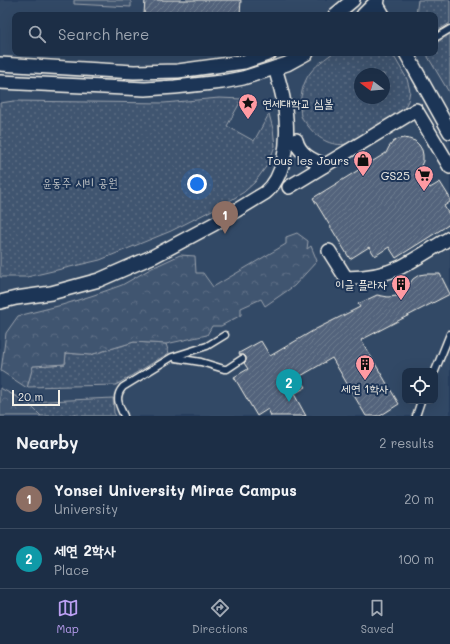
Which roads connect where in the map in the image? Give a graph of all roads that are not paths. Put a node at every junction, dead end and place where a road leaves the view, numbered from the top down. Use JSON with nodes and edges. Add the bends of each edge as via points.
{"nodes":[{"id":1,"x":353,"y":0,"type":"edge"},
{"id":2,"x":377,"y":2,"type":"edge"},
{"id":3,"x":339,"y":12,"type":"edge"},
{"id":4,"x":365,"y":12,"type":"edge"},
{"id":5,"x":382,"y":12,"type":"edge"},
{"id":6,"x":450,"y":29,"type":"edge"},
{"id":7,"x":438,"y":36,"type":"edge"},
{"id":8,"x":261,"y":56,"type":"edge"},
{"id":9,"x":302,"y":56,"type":"edge"},
{"id":10,"x":409,"y":56,"type":"edge"},
{"id":11,"x":0,"y":64,"type":"edge"},
{"id":12,"x":275,"y":68,"type":"junction"},
{"id":13,"x":0,"y":82,"type":"edge"},
{"id":14,"x":450,"y":132,"type":"edge"},
{"id":15,"x":296,"y":140,"type":"dead end"},
{"id":16,"x":325,"y":165,"type":"junction"},
{"id":17,"x":450,"y":167,"type":"edge"},
{"id":18,"x":289,"y":187,"type":"dead end"},
{"id":19,"x":450,"y":238,"type":"edge"},
{"id":20,"x":329,"y":251,"type":"dead end"},
{"id":21,"x":0,"y":302,"type":"edge"},
{"id":22,"x":450,"y":334,"type":"edge"},
{"id":23,"x":225,"y":335,"type":"dead end"},
{"id":24,"x":172,"y":357,"type":"junction"},
{"id":25,"x":242,"y":359,"type":"dead end"},
{"id":26,"x":436,"y":368,"type":"edge"},
{"id":27,"x":420,"y":404,"type":"edge"},
{"id":28,"x":124,"y":416,"type":"edge"},
{"id":29,"x":416,"y":416,"type":"edge"}],
"edges":[{"from":1,"to":3,"type":"street"},
{"from":2,"to":4,"type":"street"},
{"from":2,"to":5,"type":"street"},
{"from":6,"to":7,"type":"lane"},
{"from":8,"to":11,"type":"street","via":[[244,62],[178,71],[134,72]]},
{"from":9,"to":12,"type":"street"},
{"from":10,"to":14,"type":"street"},
{"from":12,"to":13,"type":"street","via":[[222,82],[145,89]]},
{"from":12,"to":21,"type":"street","via":[[284,101],[287,137],[279,175],[270,189],[214,224],[154,256],[99,280],[51,293]]},
{"from":15,"to":16,"type":"street","via":[[306,156]]},
{"from":16,"to":17,"type":"street","via":[[416,110]]},
{"from":16,"to":18,"type":"street"},
{"from":19,"to":20,"type":"street","via":[[401,267],[359,278],[346,278]]},
{"from":22,"to":26,"type":"lane"},
{"from":23,"to":24,"type":"lane","via":[[207,346]]},
{"from":24,"to":25,"type":"lane","via":[[224,369]]},
{"from":24,"to":28,"type":"lane","via":[[119,391],[118,400]]},
{"from":27,"to":29,"type":"lane"}]}
